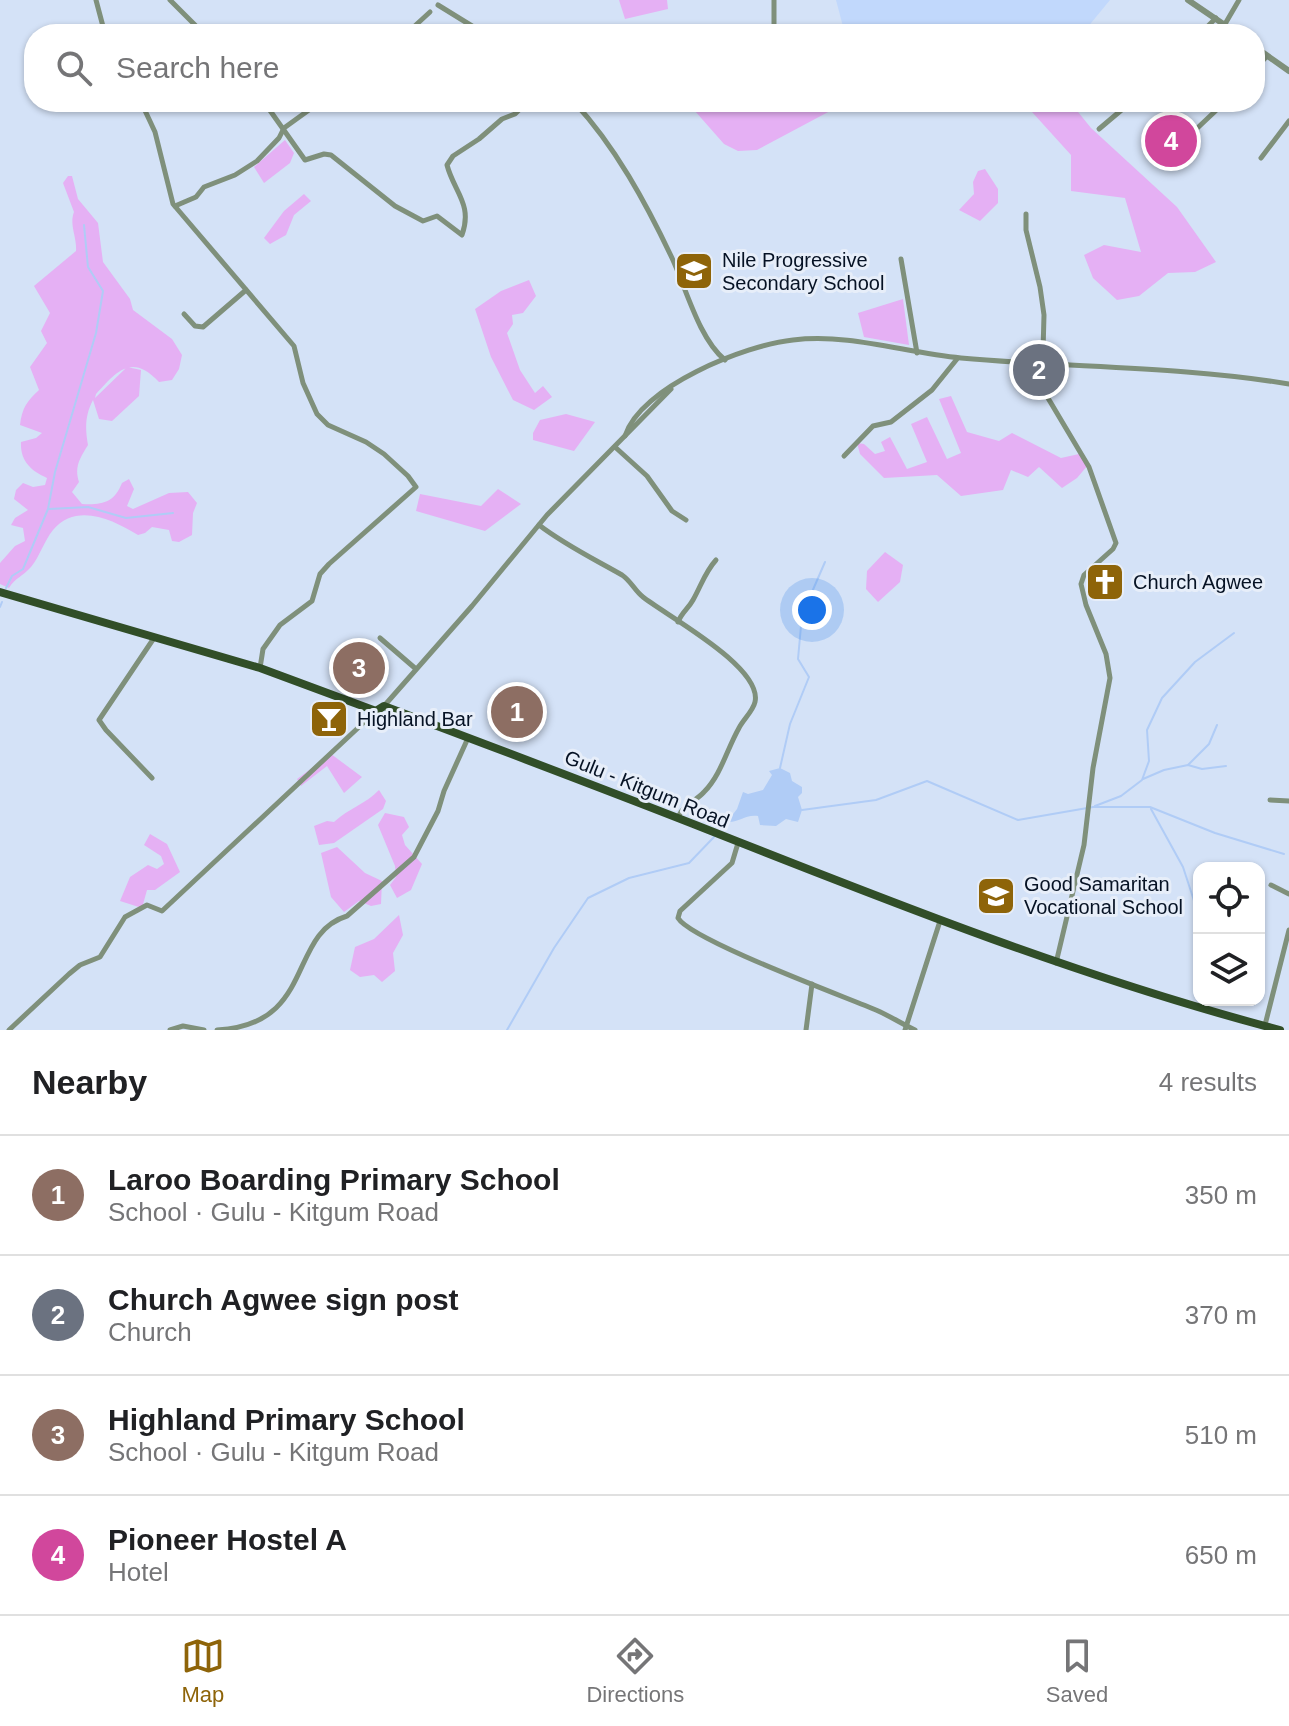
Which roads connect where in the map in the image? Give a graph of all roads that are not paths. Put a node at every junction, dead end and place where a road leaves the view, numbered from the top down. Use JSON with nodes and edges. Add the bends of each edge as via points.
{"nodes":[{"id":1,"x":96,"y":0,"type":"edge"},
{"id":2,"x":170,"y":0,"type":"edge"},
{"id":3,"x":774,"y":0,"type":"edge"},
{"id":4,"x":1188,"y":0,"type":"edge"},
{"id":5,"x":1239,"y":0,"type":"edge"},
{"id":6,"x":438,"y":5,"type":"dead end"},
{"id":7,"x":430,"y":12,"type":"dead end"},
{"id":8,"x":1216,"y":18,"type":"junction"},
{"id":9,"x":102,"y":24,"type":"edge"},
{"id":10,"x":194,"y":24,"type":"edge"},
{"id":11,"x":417,"y":24,"type":"edge"},
{"id":12,"x":469,"y":24,"type":"edge"},
{"id":13,"x":774,"y":24,"type":"edge"},
{"id":14,"x":1210,"y":24,"type":"edge"},
{"id":15,"x":1225,"y":24,"type":"joint"},
{"id":16,"x":1267,"y":56,"type":"edge"},
{"id":17,"x":1289,"y":71,"type":"edge"},
{"id":18,"x":146,"y":112,"type":"edge"},
{"id":19,"x":272,"y":112,"type":"edge"},
{"id":20,"x":306,"y":112,"type":"edge"},
{"id":21,"x":517,"y":112,"type":"edge"},
{"id":22,"x":581,"y":112,"type":"edge"},
{"id":23,"x":1119,"y":112,"type":"edge"},
{"id":24,"x":1214,"y":112,"type":"edge"},
{"id":25,"x":1289,"y":121,"type":"edge"},
{"id":26,"x":284,"y":128,"type":"junction"},
{"id":27,"x":1099,"y":129,"type":"dead end"},
{"id":28,"x":1184,"y":146,"type":"dead end"},
{"id":29,"x":1261,"y":158,"type":"dead end"},
{"id":30,"x":175,"y":206,"type":"junction"},
{"id":31,"x":1026,"y":214,"type":"dead end"},
{"id":32,"x":901,"y":259,"type":"dead end"},
{"id":33,"x":246,"y":290,"type":"junction"},
{"id":34,"x":184,"y":314,"type":"dead end"},
{"id":35,"x":712,"y":349,"type":"junction"},
{"id":36,"x":917,"y":353,"type":"junction"},
{"id":37,"x":958,"y":358,"type":"junction"},
{"id":38,"x":725,"y":360,"type":"junction"},
{"id":39,"x":1044,"y":365,"type":"junction"},
{"id":40,"x":708,"y":367,"type":"junction"},
{"id":41,"x":1289,"y":384,"type":"edge"},
{"id":42,"x":615,"y":447,"type":"junction"},
{"id":43,"x":844,"y":456,"type":"dead end"},
{"id":44,"x":686,"y":520,"type":"dead end"},
{"id":45,"x":539,"y":525,"type":"junction"},
{"id":46,"x":716,"y":560,"type":"dead end"},
{"id":47,"x":0,"y":592,"type":"edge"},
{"id":48,"x":678,"y":622,"type":"junction"},
{"id":49,"x":154,"y":638,"type":"junction"},
{"id":50,"x":380,"y":638,"type":"dead end"},
{"id":51,"x":260,"y":668,"type":"junction"},
{"id":52,"x":416,"y":669,"type":"junction"},
{"id":53,"x":380,"y":709,"type":"junction"},
{"id":54,"x":468,"y":738,"type":"junction"},
{"id":55,"x":152,"y":778,"type":"dead end"},
{"id":56,"x":1270,"y":800,"type":"dead end"},
{"id":57,"x":1289,"y":801,"type":"edge"},
{"id":58,"x":678,"y":818,"type":"junction"},
{"id":59,"x":738,"y":843,"type":"junction"},
{"id":60,"x":1271,"y":885,"type":"dead end"},
{"id":61,"x":1289,"y":894,"type":"edge"},
{"id":62,"x":940,"y":921,"type":"junction"},
{"id":63,"x":1289,"y":930,"type":"edge"},
{"id":64,"x":1056,"y":963,"type":"junction"},
{"id":65,"x":812,"y":984,"type":"junction"},
{"id":66,"x":1264,"y":1026,"type":"junction"},
{"id":67,"x":906,"y":1028,"type":"edge"},
{"id":68,"x":9,"y":1030,"type":"edge"},
{"id":69,"x":170,"y":1030,"type":"edge"},
{"id":70,"x":204,"y":1030,"type":"edge"},
{"id":71,"x":217,"y":1030,"type":"edge"},
{"id":72,"x":806,"y":1030,"type":"edge"},
{"id":73,"x":915,"y":1030,"type":"edge"},
{"id":74,"x":1280,"y":1030,"type":"edge"}],
"edges":[{"from":1,"to":9,"type":"street"},
{"from":2,"to":10,"type":"street"},
{"from":3,"to":13,"type":"street"},
{"from":4,"to":8,"type":"street"},
{"from":5,"to":15,"type":"street"},
{"from":6,"to":12,"type":"street"},
{"from":7,"to":11,"type":"street"},
{"from":8,"to":14,"type":"street"},
{"from":8,"to":15,"type":"street"},
{"from":16,"to":17,"type":"street"},
{"from":18,"to":30,"type":"street"},
{"from":19,"to":26,"type":"street"},
{"from":20,"to":26,"type":"street"},
{"from":21,"to":26,"type":"street","via":[[447,165],[463,200],[463,235],[437,216],[423,221],[395,206],[331,155],[305,160]]},
{"from":22,"to":35,"type":"street","via":[[643,199]]},
{"from":23,"to":27,"type":"street"},
{"from":24,"to":28,"type":"street"},
{"from":25,"to":29,"type":"street"},
{"from":26,"to":30,"type":"street","via":[[257,161]]},
{"from":30,"to":33,"type":"street"},
{"from":31,"to":39,"type":"street","via":[[1044,315]]},
{"from":32,"to":36,"type":"street"},
{"from":33,"to":34,"type":"street","via":[[203,327]]},
{"from":33,"to":51,"type":"street","via":[[294,346],[317,414],[384,454],[416,487],[320,574],[316,596],[280,625],[263,649]]},
{"from":35,"to":38,"type":"street"},
{"from":35,"to":40,"type":"street"},
{"from":36,"to":37,"type":"street"},
{"from":36,"to":38,"type":"street","via":[[818,338],[778,343]]},
{"from":37,"to":39,"type":"street"},
{"from":37,"to":43,"type":"street","via":[[932,390],[891,422],[873,426]]},
{"from":38,"to":40,"type":"street"},
{"from":39,"to":41,"type":"street","via":[[1176,370]]},
{"from":39,"to":64,"type":"street","via":[[1042,388],[1089,467],[1116,543],[1081,584],[1110,678],[1084,845]]},
{"from":40,"to":42,"type":"street","via":[[654,396],[638,410]]},
{"from":42,"to":44,"type":"street"},
{"from":42,"to":45,"type":"street"},
{"from":45,"to":48,"type":"street","via":[[626,577],[640,595]]},
{"from":45,"to":52,"type":"street"},
{"from":46,"to":48,"type":"street"},
{"from":47,"to":49,"type":"main road","name":"Gulu - Kitgum Road"},
{"from":48,"to":58,"type":"street","via":[[745,675],[755,704],[719,771]]},
{"from":49,"to":51,"type":"main road","name":"Gulu - Kitgum Road"},
{"from":49,"to":55,"type":"street","via":[[99,720]]},
{"from":50,"to":52,"type":"street"},
{"from":51,"to":53,"type":"main road","name":"Gulu - Kitgum Road"},
{"from":52,"to":53,"type":"street"},
{"from":53,"to":54,"type":"main road","name":"Gulu - Kitgum Road"},
{"from":53,"to":68,"type":"street","via":[[162,911],[147,905],[125,917],[103,954],[69,974]]},
{"from":54,"to":58,"type":"main road","name":"Gulu - Kitgum Road"},
{"from":54,"to":71,"type":"street","via":[[414,857],[321,933],[278,1007],[251,1023]]},
{"from":56,"to":57,"type":"street"},
{"from":58,"to":59,"type":"main road","name":"Gulu - Kitgum Road"},
{"from":59,"to":62,"type":"main road","name":"Gulu - Kitgum Road"},
{"from":59,"to":65,"type":"street","via":[[732,863],[680,911],[680,922],[711,941]]},
{"from":60,"to":61,"type":"street"},
{"from":62,"to":64,"type":"main road","name":"Gulu - Kitgum Road"},
{"from":62,"to":67,"type":"street"},
{"from":63,"to":66,"type":"street"},
{"from":64,"to":66,"type":"main road","name":"Gulu - Kitgum Road"},
{"from":65,"to":67,"type":"street"},
{"from":65,"to":72,"type":"street"},
{"from":66,"to":74,"type":"main road","name":"Gulu - Kitgum Road"},
{"from":67,"to":73,"type":"street"},
{"from":69,"to":70,"type":"street"}]}
